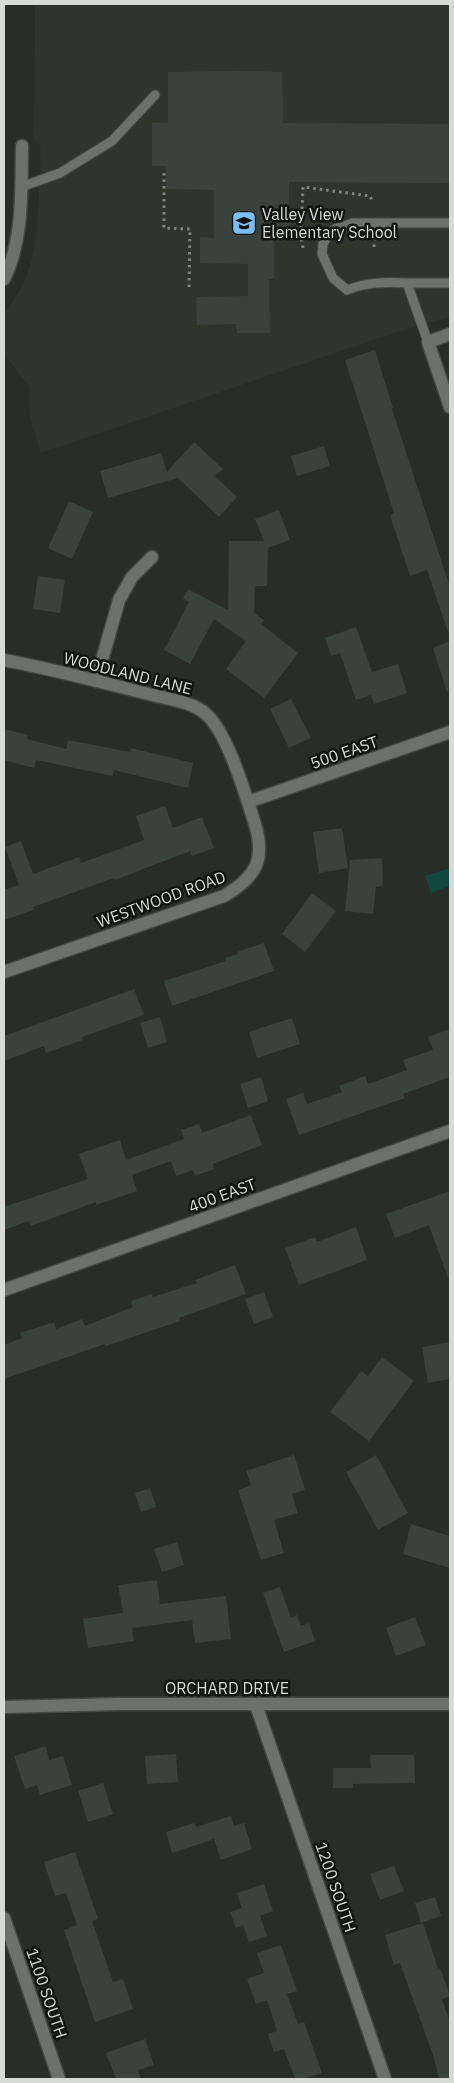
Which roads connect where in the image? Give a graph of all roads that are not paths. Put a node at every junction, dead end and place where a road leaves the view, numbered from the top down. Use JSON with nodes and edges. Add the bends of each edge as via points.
{"nodes":[{"id":1,"x":154,"y":95,"type":"dead end"},
{"id":2,"x":22,"y":146,"type":"dead end"},
{"id":3,"x":21,"y":187,"type":"junction"},
{"id":4,"x":450,"y":223,"type":"edge"},
{"id":5,"x":4,"y":279,"type":"edge"},
{"id":6,"x":406,"y":283,"type":"junction"},
{"id":7,"x":450,"y":283,"type":"edge"},
{"id":8,"x":450,"y":334,"type":"edge"},
{"id":9,"x":428,"y":342,"type":"junction"},
{"id":10,"x":450,"y":407,"type":"edge"},
{"id":11,"x":152,"y":557,"type":"dead end"},
{"id":12,"x":4,"y":660,"type":"edge"},
{"id":13,"x":96,"y":681,"type":"junction"},
{"id":14,"x":450,"y":732,"type":"edge"},
{"id":15,"x":248,"y":802,"type":"junction"},
{"id":16,"x":4,"y":972,"type":"edge"},
{"id":17,"x":450,"y":1131,"type":"edge"},
{"id":18,"x":4,"y":1290,"type":"edge"},
{"id":19,"x":450,"y":1704,"type":"edge"},
{"id":20,"x":256,"y":1705,"type":"junction"},
{"id":21,"x":4,"y":1707,"type":"edge"},
{"id":22,"x":4,"y":1918,"type":"edge"},
{"id":23,"x":59,"y":2079,"type":"edge"},
{"id":24,"x":385,"y":2079,"type":"edge"}],
"edges":[{"from":1,"to":3,"type":"lane","via":[[112,140],[60,173]]},
{"from":2,"to":3,"type":"street"},
{"from":3,"to":5,"type":"street","via":[[17,234]]},
{"from":4,"to":6,"type":"lane","via":[[353,223],[335,229],[323,244],[322,254],[333,278],[347,290],[379,282]]},
{"from":6,"to":7,"type":"lane"},
{"from":6,"to":9,"type":"lane"},
{"from":8,"to":9,"type":"street"},
{"from":9,"to":10,"type":"street"},
{"from":11,"to":13,"type":"street","via":[[132,577],[119,600]]},
{"from":12,"to":13,"type":"street","name":"WOODLAND LANE"},
{"from":13,"to":15,"type":"street","name":"WOODLAND LANE","via":[[187,704],[206,713],[223,738]]},
{"from":14,"to":15,"type":"street","name":"500 EAST"},
{"from":15,"to":16,"type":"street","name":"WESTWOOD ROAD","via":[[260,841],[259,859],[252,875],[240,887],[224,896]]},
{"from":17,"to":18,"type":"street","name":"400 EAST"},
{"from":19,"to":20,"type":"street","name":"ORCHARD DRIVE"},
{"from":20,"to":21,"type":"street","name":"ORCHARD DRIVE"},
{"from":20,"to":24,"type":"street","name":"1200 SOUTH"},
{"from":22,"to":23,"type":"street","name":"1100 SOUTH"}]}
